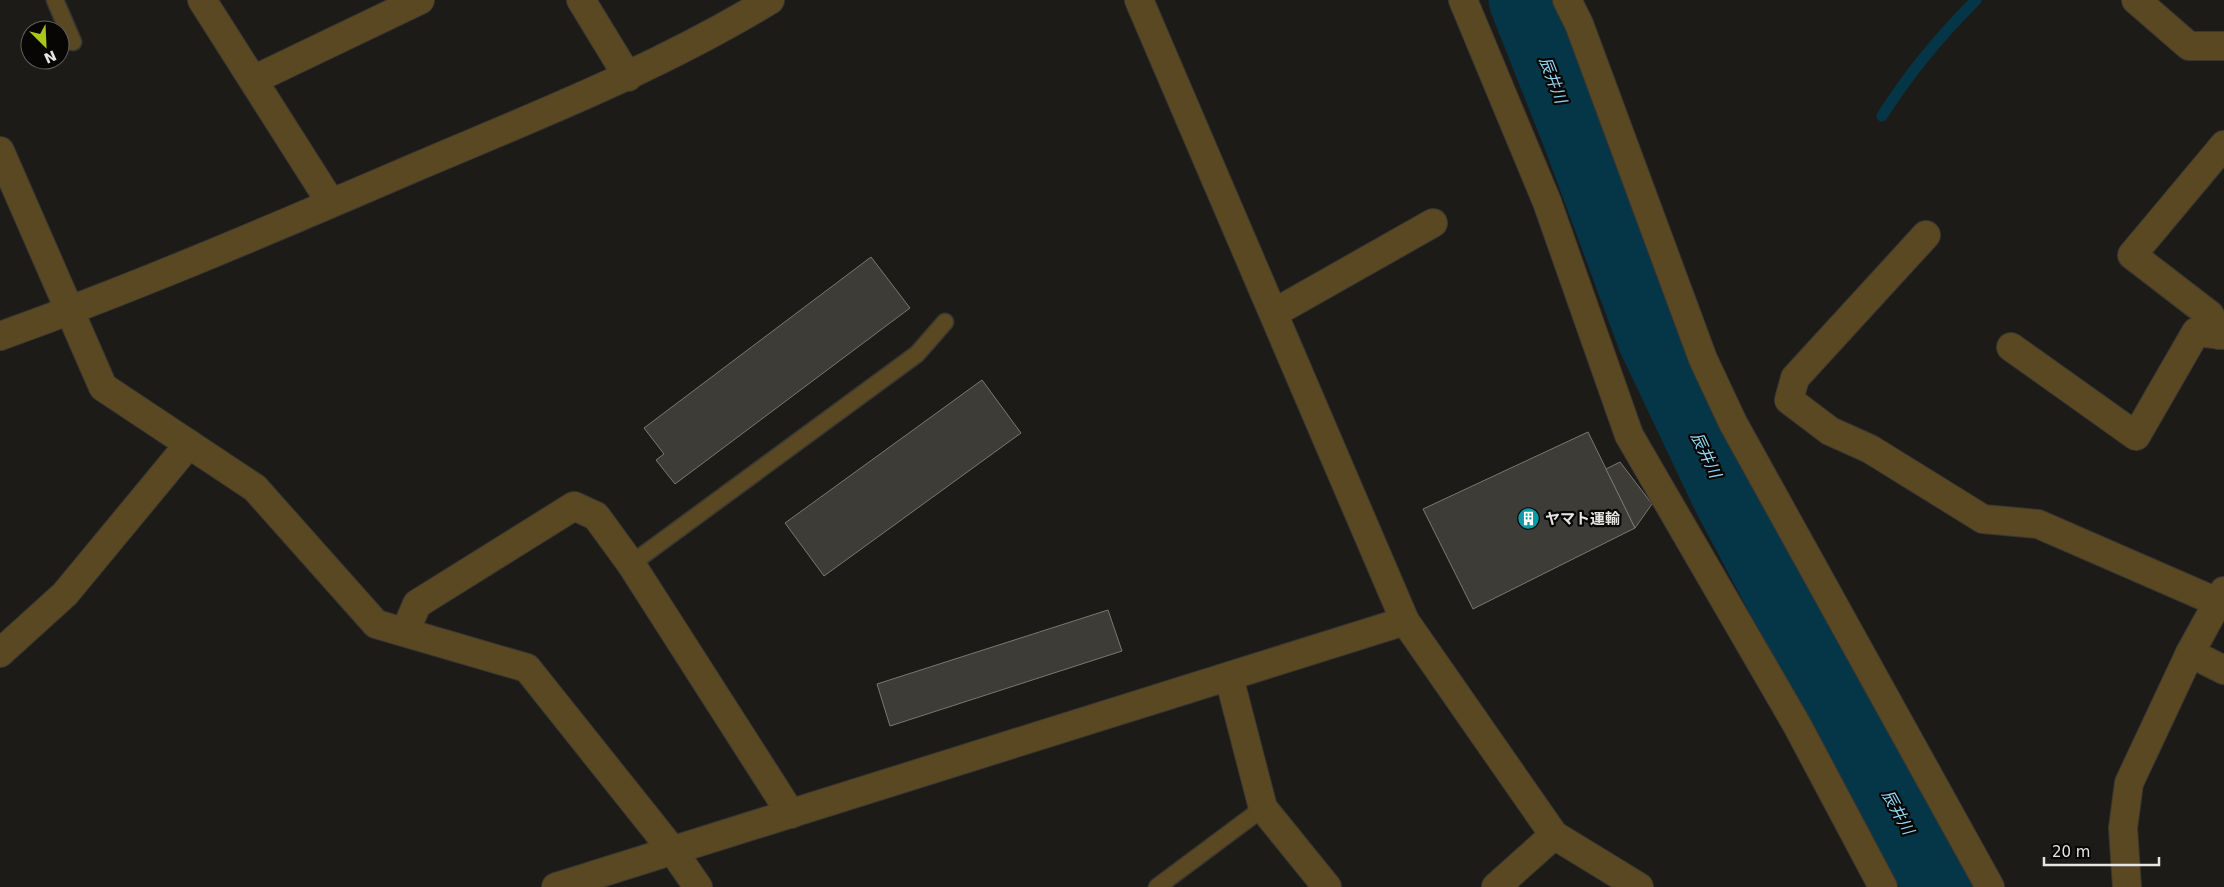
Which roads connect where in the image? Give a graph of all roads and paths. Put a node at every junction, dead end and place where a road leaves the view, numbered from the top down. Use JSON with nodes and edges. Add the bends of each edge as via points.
{"nodes":[{"id":1,"x":54,"y":0,"type":"edge"},
{"id":2,"x":202,"y":0,"type":"edge"},
{"id":3,"x":420,"y":0,"type":"edge"},
{"id":4,"x":581,"y":0,"type":"edge"},
{"id":5,"x":770,"y":0,"type":"edge"},
{"id":6,"x":1139,"y":0,"type":"edge"},
{"id":7,"x":1463,"y":0,"type":"edge"},
{"id":8,"x":1567,"y":0,"type":"edge"},
{"id":9,"x":2136,"y":0,"type":"edge"},
{"id":10,"x":73,"y":42,"type":"dead end"},
{"id":11,"x":2224,"y":46,"type":"edge"},
{"id":12,"x":628,"y":77,"type":"junction"},
{"id":13,"x":253,"y":80,"type":"junction"},
{"id":14,"x":2224,"y":145,"type":"edge"},
{"id":15,"x":1,"y":157,"type":"edge"},
{"id":16,"x":331,"y":203,"type":"junction"},
{"id":17,"x":1433,"y":223,"type":"dead end"},
{"id":18,"x":1926,"y":235,"type":"dead end"},
{"id":19,"x":69,"y":311,"type":"junction"},
{"id":20,"x":1274,"y":314,"type":"junction"},
{"id":21,"x":945,"y":322,"type":"dead end"},
{"id":22,"x":2222,"y":335,"type":"edge"},
{"id":23,"x":0,"y":336,"type":"edge"},
{"id":24,"x":2011,"y":347,"type":"dead end"},
{"id":25,"x":189,"y":444,"type":"junction"},
{"id":26,"x":631,"y":564,"type":"junction"},
{"id":27,"x":2221,"y":597,"type":"edge"},
{"id":28,"x":1405,"y":621,"type":"junction"},
{"id":29,"x":405,"y":632,"type":"junction"},
{"id":30,"x":0,"y":652,"type":"edge"},
{"id":31,"x":2190,"y":653,"type":"junction"},
{"id":32,"x":2224,"y":670,"type":"edge"},
{"id":33,"x":1230,"y":677,"type":"junction"},
{"id":34,"x":1263,"y":808,"type":"junction"},
{"id":35,"x":791,"y":814,"type":"junction"},
{"id":36,"x":1554,"y":835,"type":"junction"},
{"id":37,"x":673,"y":851,"type":"junction"},
{"id":38,"x":556,"y":887,"type":"edge"},
{"id":39,"x":698,"y":887,"type":"edge"},
{"id":40,"x":1157,"y":887,"type":"edge"},
{"id":41,"x":1327,"y":887,"type":"edge"},
{"id":42,"x":1496,"y":887,"type":"edge"},
{"id":43,"x":1639,"y":887,"type":"edge"},
{"id":44,"x":1883,"y":887,"type":"edge"},
{"id":45,"x":1990,"y":887,"type":"edge"},
{"id":46,"x":2126,"y":887,"type":"edge"}],
"edges":[{"from":1,"to":10,"type":"lane"},
{"from":2,"to":13,"type":"street"},
{"from":3,"to":13,"type":"street"},
{"from":4,"to":12,"type":"street"},
{"from":5,"to":12,"type":"street","via":[[717,32]]},
{"from":6,"to":20,"type":"street"},
{"from":7,"to":44,"type":"street","via":[[1547,202],[1629,435],[1797,725]]},
{"from":8,"to":45,"type":"street","via":[[1703,359],[1733,423]]},
{"from":9,"to":11,"type":"street","via":[[2189,46]]},
{"from":12,"to":16,"type":"street"},
{"from":13,"to":16,"type":"street"},
{"from":14,"to":22,"type":"street","via":[[2132,255],[2210,315]]},
{"from":15,"to":19,"type":"street"},
{"from":16,"to":19,"type":"street"},
{"from":17,"to":20,"type":"street"},
{"from":18,"to":27,"type":"street","via":[[1795,378],[1789,400],[1830,431],[1870,449],[1983,518],[2038,524]]},
{"from":19,"to":23,"type":"street"},
{"from":19,"to":25,"type":"street","via":[[103,386]]},
{"from":20,"to":28,"type":"street"},
{"from":21,"to":26,"type":"lane","via":[[917,354]]},
{"from":22,"to":24,"type":"street","via":[[2196,332],[2136,436]]},
{"from":25,"to":29,"type":"street","via":[[255,488],[376,624]]},
{"from":25,"to":30,"type":"street","via":[[65,594]]},
{"from":26,"to":29,"type":"street","via":[[596,516],[574,506],[417,604]]},
{"from":26,"to":35,"type":"street"},
{"from":27,"to":31,"type":"street"},
{"from":28,"to":33,"type":"street"},
{"from":28,"to":36,"type":"street"},
{"from":29,"to":37,"type":"street","via":[[527,668]]},
{"from":31,"to":32,"type":"street"},
{"from":31,"to":46,"type":"street","via":[[2128,783],[2122,828]]},
{"from":33,"to":34,"type":"street"},
{"from":33,"to":35,"type":"street"},
{"from":34,"to":40,"type":"lane"},
{"from":34,"to":41,"type":"street"},
{"from":35,"to":37,"type":"street"},
{"from":36,"to":42,"type":"street"},
{"from":36,"to":43,"type":"street"},
{"from":37,"to":38,"type":"street"},
{"from":37,"to":39,"type":"street"}]}
